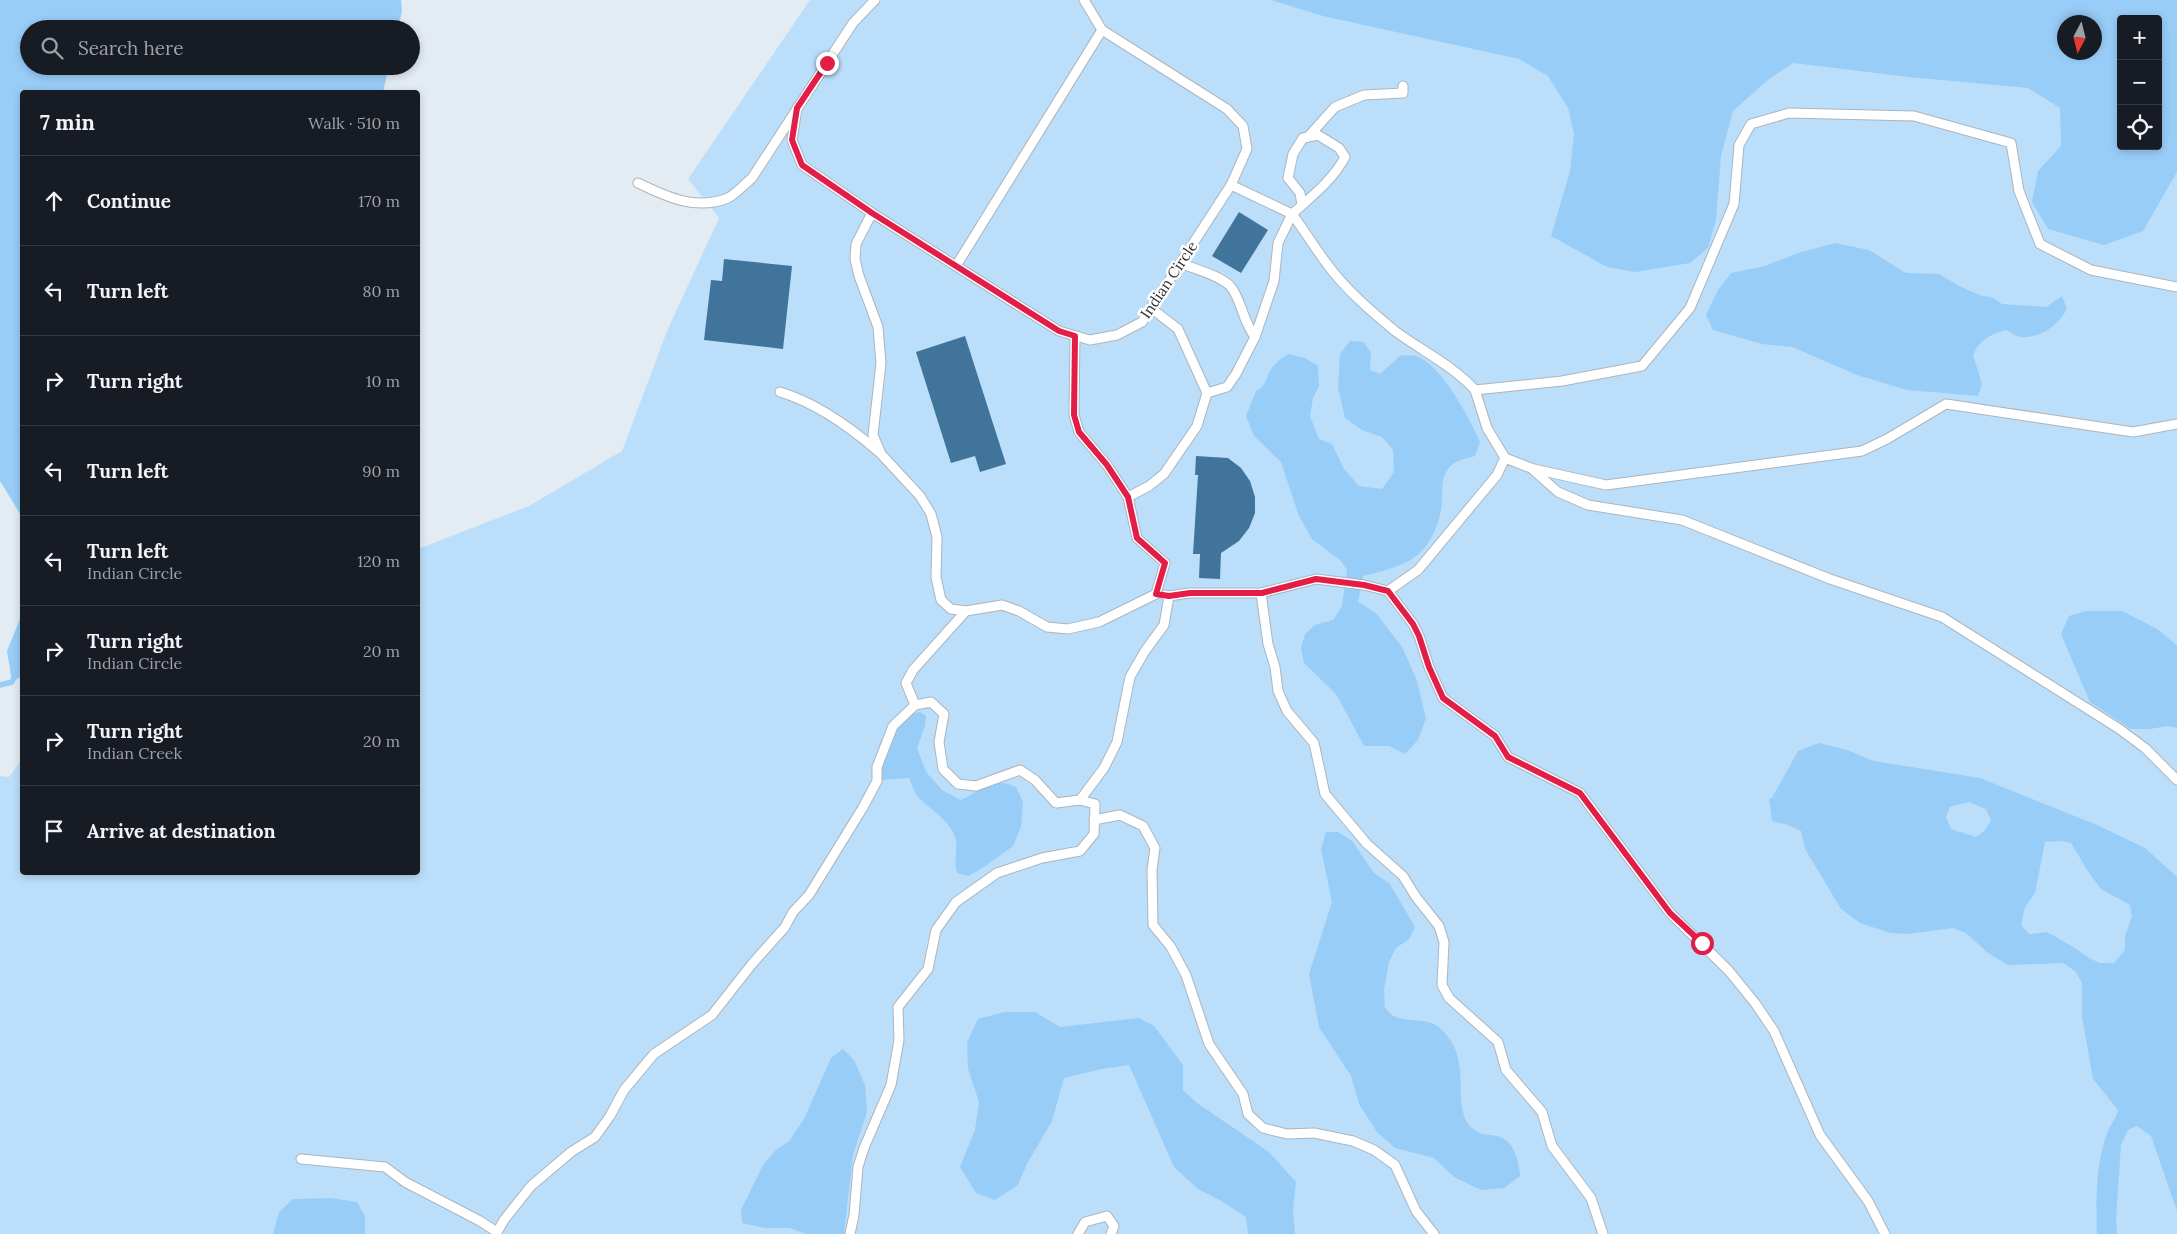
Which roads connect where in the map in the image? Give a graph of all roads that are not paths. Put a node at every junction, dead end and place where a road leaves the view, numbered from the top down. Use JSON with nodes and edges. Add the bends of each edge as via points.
{"nodes":[{"id":1,"x":875,"y":0,"type":"edge"},
{"id":2,"x":1084,"y":0,"type":"edge"},
{"id":3,"x":1102,"y":30,"type":"junction"},
{"id":4,"x":1404,"y":86,"type":"dead end"},
{"id":5,"x":797,"y":108,"type":"junction"},
{"id":6,"x":1308,"y":138,"type":"junction"},
{"id":7,"x":638,"y":183,"type":"dead end"},
{"id":8,"x":1232,"y":185,"type":"junction"},
{"id":9,"x":1302,"y":205,"type":"junction"},
{"id":10,"x":872,"y":213,"type":"junction"},
{"id":11,"x":1292,"y":214,"type":"junction"},
{"id":12,"x":1180,"y":263,"type":"junction"},
{"id":13,"x":956,"y":266,"type":"junction"},
{"id":14,"x":2177,"y":287,"type":"edge"},
{"id":15,"x":1152,"y":308,"type":"junction"},
{"id":16,"x":1075,"y":336,"type":"junction"},
{"id":17,"x":1255,"y":337,"type":"junction"},
{"id":18,"x":1475,"y":390,"type":"junction"},
{"id":19,"x":780,"y":392,"type":"dead end"},
{"id":20,"x":1207,"y":393,"type":"junction"},
{"id":21,"x":2177,"y":424,"type":"edge"},
{"id":22,"x":880,"y":454,"type":"junction"},
{"id":23,"x":1505,"y":458,"type":"junction"},
{"id":24,"x":1531,"y":468,"type":"junction"},
{"id":25,"x":1128,"y":497,"type":"junction"},
{"id":26,"x":1388,"y":591,"type":"junction"},
{"id":27,"x":1262,"y":593,"type":"junction"},
{"id":28,"x":1156,"y":594,"type":"junction"},
{"id":29,"x":1169,"y":596,"type":"junction"},
{"id":30,"x":966,"y":611,"type":"junction"},
{"id":31,"x":915,"y":704,"type":"junction"},
{"id":32,"x":2177,"y":780,"type":"edge"},
{"id":33,"x":1080,"y":800,"type":"junction"},
{"id":34,"x":1094,"y":820,"type":"junction"},
{"id":35,"x":301,"y":1159,"type":"dead end"},
{"id":36,"x":497,"y":1233,"type":"edge"},
{"id":37,"x":850,"y":1234,"type":"edge"},
{"id":38,"x":1078,"y":1234,"type":"edge"},
{"id":39,"x":1111,"y":1234,"type":"edge"},
{"id":40,"x":1434,"y":1234,"type":"edge"},
{"id":41,"x":1603,"y":1234,"type":"edge"},
{"id":42,"x":1885,"y":1234,"type":"edge"}],
"edges":[{"from":1,"to":5,"type":"lane","via":[[853,23]]},
{"from":2,"to":3,"type":"lane","name":"Indian Circle"},
{"from":3,"to":8,"type":"lane","name":"Indian Circle","via":[[1227,109],[1243,126],[1246,149]]},
{"from":3,"to":13,"type":"lane"},
{"from":4,"to":6,"type":"lane","via":[[1403,93],[1364,95],[1335,107]]},
{"from":5,"to":7,"type":"lane","via":[[752,178],[729,198],[703,204],[670,198]]},
{"from":5,"to":10,"type":"lane","name":"Indian Circle","via":[[792,140],[802,165]]},
{"from":6,"to":9,"type":"lane","via":[[1303,138],[1293,154],[1288,178],[1300,193]]},
{"from":6,"to":9,"type":"lane","via":[[1318,135],[1338,148],[1345,157],[1339,168]]},
{"from":8,"to":11,"type":"lane"},
{"from":8,"to":12,"type":"lane","name":"Indian Circle"},
{"from":9,"to":11,"type":"lane"},
{"from":10,"to":13,"type":"lane","name":"Indian Circle"},
{"from":10,"to":22,"type":"lane","via":[[856,244],[856,259],[878,328],[881,362],[872,435]]},
{"from":11,"to":17,"type":"lane","via":[[1278,243],[1274,281]]},
{"from":11,"to":18,"type":"lane","via":[[1327,265],[1358,299],[1397,332],[1465,379]]},
{"from":12,"to":15,"type":"lane","name":"Indian Circle"},
{"from":12,"to":17,"type":"lane","via":[[1231,287],[1247,328]]},
{"from":13,"to":16,"type":"lane","name":"Indian Circle","via":[[1059,331]]},
{"from":14,"to":18,"type":"lane","via":[[2091,270],[2040,244],[2020,191],[2011,143],[1914,116],[1789,113],[1751,124],[1739,145],[1734,204],[1690,308],[1642,366],[1562,381]]},
{"from":15,"to":16,"type":"lane","name":"Indian Circle","via":[[1142,322],[1117,335],[1090,340]]},
{"from":15,"to":20,"type":"lane","via":[[1178,329]]},
{"from":16,"to":25,"type":"lane","via":[[1074,415],[1079,432]]},
{"from":17,"to":20,"type":"lane","via":[[1227,387]]},
{"from":18,"to":23,"type":"lane","via":[[1487,428]]},
{"from":19,"to":22,"type":"lane","via":[[802,398],[848,427]]},
{"from":20,"to":25,"type":"lane","via":[[1197,426],[1164,474]]},
{"from":21,"to":24,"type":"lane","via":[[2133,432],[1946,404],[1862,451],[1606,485]]},
{"from":22,"to":30,"type":"lane","via":[[920,496],[931,514],[937,537],[936,577],[941,600],[951,609]]},
{"from":23,"to":24,"type":"lane"},
{"from":23,"to":26,"type":"lane","via":[[1496,475],[1418,570]]},
{"from":24,"to":32,"type":"lane","via":[[1558,492],[1588,505],[1682,520],[1830,579],[1942,617],[2118,728],[2145,748]]},
{"from":25,"to":28,"type":"lane","via":[[1137,538],[1165,563]]},
{"from":26,"to":27,"type":"lane","via":[[1316,579]]},
{"from":26,"to":42,"type":"lane","via":[[1413,624],[1443,698],[1495,736],[1508,757],[1580,793],[1670,913],[1730,971],[1755,1003],[1774,1031],[1820,1135],[1868,1201]]},
{"from":27,"to":29,"type":"lane"},
{"from":27,"to":41,"type":"lane","via":[[1278,691],[1286,712],[1314,743],[1325,794],[1368,844],[1403,876],[1439,926],[1444,942],[1442,985],[1449,998],[1498,1042],[1506,1070],[1542,1112],[1552,1146],[1591,1198]]},
{"from":28,"to":29,"type":"lane"},
{"from":28,"to":30,"type":"lane","via":[[1099,622],[1068,629],[1047,627],[1002,605]]},
{"from":29,"to":33,"type":"lane","via":[[1164,625],[1130,677],[1117,742],[1104,768]]},
{"from":30,"to":31,"type":"lane","via":[[913,670],[906,683]]},
{"from":31,"to":33,"type":"lane","via":[[931,702],[944,714],[939,742],[943,769],[958,784],[976,786],[1020,770],[1035,780],[1056,803]]},
{"from":31,"to":36,"type":"lane","via":[[893,726],[877,767],[877,781],[862,810],[786,927],[712,1015],[654,1054],[624,1090],[595,1137],[571,1152],[531,1186]]},
{"from":33,"to":34,"type":"lane","via":[[1095,804]]},
{"from":34,"to":37,"type":"lane","via":[[1094,834],[1080,851],[1042,858],[997,873],[956,902],[936,930],[928,968],[898,1007],[899,1040],[891,1085],[858,1167]]},
{"from":34,"to":40,"type":"lane","via":[[1120,814],[1143,826],[1154,848],[1153,925],[1171,947],[1186,975],[1209,1044],[1243,1094],[1248,1114],[1263,1128],[1287,1134],[1314,1133],[1353,1141],[1374,1150],[1395,1165],[1416,1211]]},
{"from":35,"to":36,"type":"lane","via":[[386,1167],[405,1182],[480,1220]]},
{"from":38,"to":39,"type":"lane","via":[[1085,1222],[1107,1216],[1114,1226]]}]}
